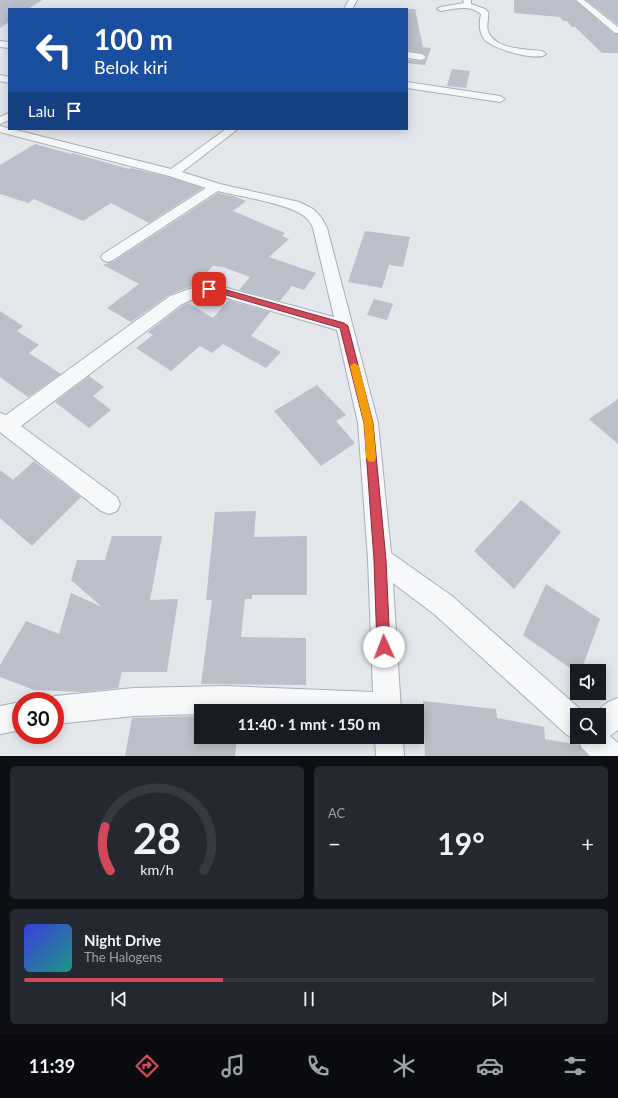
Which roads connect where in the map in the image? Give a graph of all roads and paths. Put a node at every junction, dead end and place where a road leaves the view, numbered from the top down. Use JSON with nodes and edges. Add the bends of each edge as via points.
{"nodes":[{"id":1,"x":580,"y":0,"type":"edge"},
{"id":2,"x":468,"y":3,"type":"edge"},
{"id":3,"x":441,"y":9,"type":"dead end"},
{"id":4,"x":618,"y":31,"type":"edge"},
{"id":5,"x":542,"y":54,"type":"dead end"},
{"id":6,"x":408,"y":55,"type":"edge"},
{"id":7,"x":422,"y":57,"type":"dead end"},
{"id":8,"x":408,"y":85,"type":"edge"},
{"id":9,"x":500,"y":99,"type":"dead end"},
{"id":10,"x":0,"y":130,"type":"edge"},
{"id":11,"x":232,"y":130,"type":"edge"},
{"id":12,"x":173,"y":173,"type":"junction"},
{"id":13,"x":216,"y":187,"type":"junction"},
{"id":14,"x":108,"y":257,"type":"dead end"},
{"id":15,"x":344,"y":326,"type":"junction"},
{"id":16,"x":3,"y":423,"type":"edge"},
{"id":17,"x":109,"y":504,"type":"dead end"},
{"id":18,"x":380,"y":560,"type":"junction"},
{"id":19,"x":306,"y":704,"type":"edge"},
{"id":20,"x":386,"y":704,"type":"edge"},
{"id":21,"x":64,"y":709,"type":"edge"},
{"id":22,"x":618,"y":712,"type":"edge"},
{"id":23,"x":12,"y":718,"type":"edge"},
{"id":24,"x":570,"y":719,"type":"edge"},
{"id":25,"x":0,"y":720,"type":"edge"},
{"id":26,"x":606,"y":721,"type":"edge"},
{"id":27,"x":389,"y":744,"type":"edge"},
{"id":28,"x":598,"y":744,"type":"edge"},
{"id":29,"x":390,"y":756,"type":"edge"},
{"id":30,"x":611,"y":756,"type":"edge"}],
"edges":[{"from":1,"to":4,"type":"street"},
{"from":2,"to":3,"type":"street"},
{"from":2,"to":5,"type":"street","via":[[485,14],[484,29],[492,42],[514,50]]},
{"from":6,"to":7,"type":"street"},
{"from":8,"to":9,"type":"street"},
{"from":10,"to":12,"type":"street"},
{"from":11,"to":12,"type":"street"},
{"from":12,"to":13,"type":"street"},
{"from":13,"to":14,"type":"street"},
{"from":13,"to":15,"type":"street","via":[[294,205],[308,212],[316,220]]},
{"from":15,"to":16,"type":"street","via":[[216,290],[201,290],[176,300]]},
{"from":15,"to":18,"type":"street","via":[[368,423]]},
{"from":16,"to":17,"type":"street"},
{"from":18,"to":20,"type":"street"},
{"from":18,"to":24,"type":"street","via":[[443,605]]},
{"from":19,"to":21,"type":"street","via":[[226,700],[134,702]]},
{"from":22,"to":26,"type":"street"},
{"from":23,"to":25,"type":"street"},
{"from":27,"to":29,"type":"street"},
{"from":28,"to":30,"type":"street"}]}
